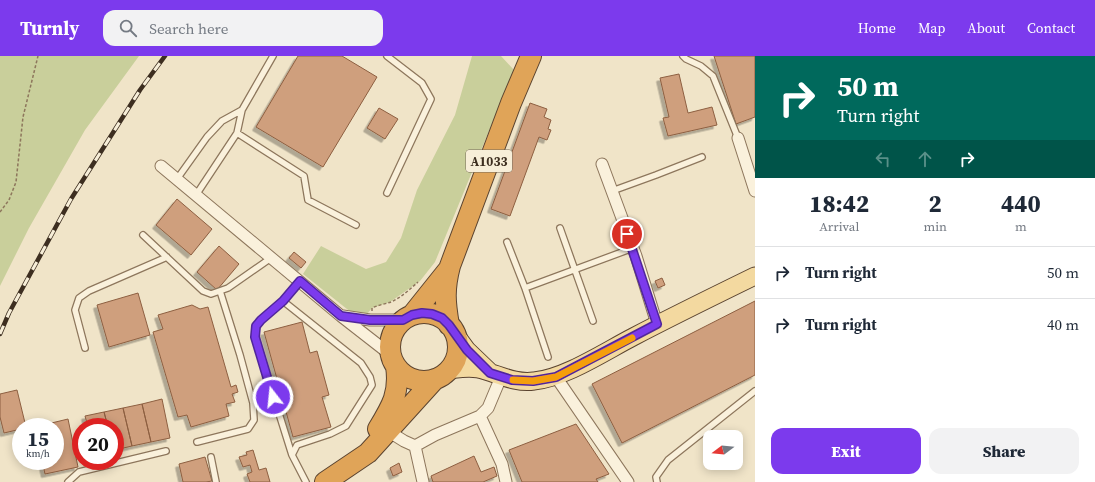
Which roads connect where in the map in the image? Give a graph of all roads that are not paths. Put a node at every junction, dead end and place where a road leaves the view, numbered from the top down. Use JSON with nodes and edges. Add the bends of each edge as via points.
{"nodes":[{"id":1,"x":273,"y":56,"type":"edge"},
{"id":2,"x":387,"y":56,"type":"edge"},
{"id":3,"x":531,"y":56,"type":"edge"},
{"id":4,"x":684,"y":56,"type":"edge"},
{"id":5,"x":242,"y":110,"type":"junction"},
{"id":6,"x":237,"y":133,"type":"junction"},
{"id":7,"x":738,"y":138,"type":"joint"},
{"id":8,"x":702,"y":157,"type":"dead end"},
{"id":9,"x":602,"y":164,"type":"dead end"},
{"id":10,"x":161,"y":166,"type":"dead end"},
{"id":11,"x":177,"y":179,"type":"junction"},
{"id":12,"x":612,"y":191,"type":"junction"},
{"id":13,"x":755,"y":191,"type":"edge"},
{"id":14,"x":387,"y":193,"type":"dead end"},
{"id":15,"x":196,"y":195,"type":"junction"},
{"id":16,"x":356,"y":225,"type":"dead end"},
{"id":17,"x":560,"y":228,"type":"dead end"},
{"id":18,"x":143,"y":235,"type":"dead end"},
{"id":19,"x":507,"y":242,"type":"dead end"},
{"id":20,"x":632,"y":248,"type":"junction"},
{"id":21,"x":167,"y":257,"type":"junction"},
{"id":22,"x":272,"y":258,"type":"junction"},
{"id":23,"x":450,"y":266,"type":"junction"},
{"id":24,"x":575,"y":269,"type":"junction"},
{"id":25,"x":755,"y":276,"type":"edge"},
{"id":26,"x":300,"y":281,"type":"junction"},
{"id":27,"x":525,"y":288,"type":"junction"},
{"id":28,"x":220,"y":291,"type":"junction"},
{"id":29,"x":283,"y":301,"type":"junction"},
{"id":30,"x":341,"y":316,"type":"junction"},
{"id":31,"x":407,"y":318,"type":"junction"},
{"id":32,"x":592,"y":321,"type":"dead end"},
{"id":33,"x":657,"y":324,"type":"junction"},
{"id":34,"x":453,"y":330,"type":"junction"},
{"id":35,"x":85,"y":348,"type":"dead end"},
{"id":36,"x":548,"y":357,"type":"dead end"},
{"id":37,"x":394,"y":361,"type":"junction"},
{"id":38,"x":441,"y":375,"type":"junction"},
{"id":39,"x":496,"y":375,"type":"junction"},
{"id":40,"x":556,"y":377,"type":"junction"},
{"id":41,"x":755,"y":391,"type":"edge"},
{"id":42,"x":480,"y":416,"type":"junction"},
{"id":43,"x":388,"y":432,"type":"junction"},
{"id":44,"x":197,"y":442,"type":"dead end"},
{"id":45,"x":415,"y":446,"type":"junction"},
{"id":46,"x":166,"y":451,"type":"dead end"},
{"id":47,"x":292,"y":455,"type":"junction"},
{"id":48,"x":211,"y":458,"type":"dead end"},
{"id":49,"x":345,"y":469,"type":"junction"},
{"id":50,"x":68,"y":482,"type":"edge"},
{"id":51,"x":216,"y":482,"type":"edge"},
{"id":52,"x":306,"y":482,"type":"edge"},
{"id":53,"x":326,"y":482,"type":"edge"},
{"id":54,"x":423,"y":482,"type":"edge"},
{"id":55,"x":506,"y":482,"type":"edge"},
{"id":56,"x":628,"y":482,"type":"edge"},
{"id":57,"x":657,"y":482,"type":"edge"}],
"edges":[{"from":1,"to":5,"type":"lane"},
{"from":2,"to":14,"type":"lane","via":[[422,83],[431,99]]},
{"from":3,"to":23,"type":"highway","number":"A1033"},
{"from":4,"to":7,"type":"lane","via":[[713,76]]},
{"from":5,"to":6,"type":"lane"},
{"from":5,"to":11,"type":"lane","via":[[222,121]]},
{"from":6,"to":15,"type":"lane"},
{"from":6,"to":16,"type":"lane","via":[[304,176],[308,200]]},
{"from":7,"to":13,"type":"street"},
{"from":8,"to":12,"type":"lane"},
{"from":9,"to":12,"type":"street"},
{"from":10,"to":11,"type":"street"},
{"from":11,"to":15,"type":"street"},
{"from":12,"to":20,"type":"street"},
{"from":15,"to":22,"type":"street"},
{"from":17,"to":24,"type":"lane"},
{"from":18,"to":21,"type":"lane"},
{"from":19,"to":27,"type":"lane"},
{"from":20,"to":24,"type":"lane"},
{"from":20,"to":33,"type":"street"},
{"from":21,"to":28,"type":"lane","via":[[202,291],[211,294]]},
{"from":21,"to":35,"type":"lane","via":[[89,291],[79,298],[75,310]]},
{"from":22,"to":26,"type":"street"},
{"from":22,"to":28,"type":"lane"},
{"from":23,"to":31,"type":"highway","number":"A1033"},
{"from":23,"to":34,"type":"highway","number":"A1033","via":[[445,297]]},
{"from":24,"to":27,"type":"lane"},
{"from":24,"to":32,"type":"lane"},
{"from":25,"to":33,"type":"main road"},
{"from":26,"to":29,"type":"lane"},
{"from":26,"to":30,"type":"street"},
{"from":27,"to":36,"type":"lane"},
{"from":28,"to":44,"type":"lane","via":[[253,402],[254,420],[248,429]]},
{"from":29,"to":47,"type":"lane","via":[[256,326],[255,337]]},
{"from":29,"to":47,"type":"lane","via":[[361,363],[372,385],[346,426],[297,445]]},
{"from":30,"to":31,"type":"street","via":[[370,320]]},
{"from":30,"to":37,"type":"street"},
{"from":31,"to":34,"type":"highway","via":[[422,313],[432,314],[442,318]]},
{"from":31,"to":37,"type":"highway","via":[[396,327],[392,336],[390,346]]},
{"from":33,"to":40,"type":"main road"},
{"from":34,"to":38,"type":"highway","via":[[458,345],[457,354],[454,363]]},
{"from":34,"to":39,"type":"main road","via":[[467,350]]},
{"from":37,"to":38,"type":"highway","via":[[404,374],[413,379],[424,381]]},
{"from":37,"to":49,"type":"highway","via":[[398,380],[391,409],[370,441]]},
{"from":38,"to":39,"type":"main road","via":[[464,368]]},
{"from":38,"to":43,"type":"highway","via":[[407,408]]},
{"from":39,"to":40,"type":"main road","via":[[512,380],[533,381]]},
{"from":39,"to":42,"type":"street","via":[[488,408]]},
{"from":40,"to":56,"type":"street"},
{"from":41,"to":57,"type":"lane","via":[[668,460],[656,477]]},
{"from":42,"to":45,"type":"street"},
{"from":42,"to":55,"type":"street","via":[[502,464]]},
{"from":43,"to":45,"type":"street"},
{"from":43,"to":49,"type":"highway","via":[[368,453]]},
{"from":45,"to":54,"type":"street"},
{"from":46,"to":50,"type":"lane","via":[[79,472]]},
{"from":47,"to":52,"type":"lane"},
{"from":48,"to":51,"type":"lane"},
{"from":49,"to":53,"type":"highway"}]}
